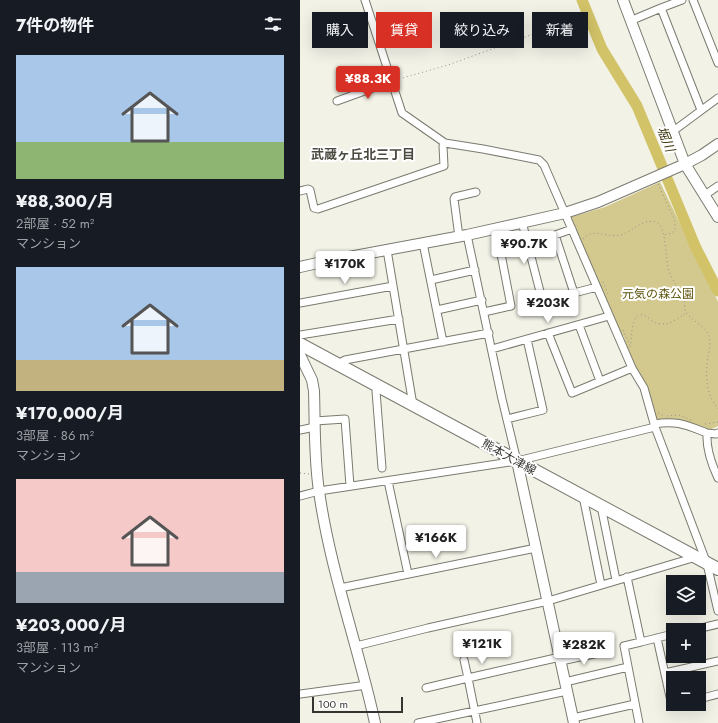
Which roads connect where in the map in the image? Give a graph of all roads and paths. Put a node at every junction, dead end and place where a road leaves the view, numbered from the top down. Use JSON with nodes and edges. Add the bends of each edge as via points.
{"nodes":[{"id":1,"x":365,"y":0,"type":"edge"},
{"id":2,"x":623,"y":0,"type":"edge"},
{"id":3,"x":682,"y":0,"type":"edge"},
{"id":4,"x":693,"y":0,"type":"edge"},
{"id":5,"x":661,"y":8,"type":"junction"},
{"id":6,"x":630,"y":20,"type":"junction"},
{"id":7,"x":532,"y":34,"type":"edge"},
{"id":8,"x":718,"y":63,"type":"edge"},
{"id":9,"x":392,"y":81,"type":"junction"},
{"id":10,"x":718,"y":98,"type":"edge"},
{"id":11,"x":337,"y":102,"type":"dead end"},
{"id":12,"x":702,"y":110,"type":"junction"},
{"id":13,"x":672,"y":132,"type":"junction"},
{"id":14,"x":445,"y":143,"type":"junction"},
{"id":15,"x":718,"y":144,"type":"edge"},
{"id":16,"x":685,"y":164,"type":"junction"},
{"id":17,"x":655,"y":177,"type":"junction"},
{"id":18,"x":718,"y":186,"type":"edge"},
{"id":19,"x":300,"y":191,"type":"edge"},
{"id":20,"x":476,"y":192,"type":"dead end"},
{"id":21,"x":705,"y":195,"type":"junction"},
{"id":22,"x":565,"y":213,"type":"junction"},
{"id":23,"x":718,"y":217,"type":"edge"},
{"id":24,"x":522,"y":222,"type":"junction"},
{"id":25,"x":496,"y":228,"type":"junction"},
{"id":26,"x":572,"y":229,"type":"junction"},
{"id":27,"x":663,"y":235,"type":"junction"},
{"id":28,"x":463,"y":236,"type":"junction"},
{"id":29,"x":581,"y":241,"type":"dead end"},
{"id":30,"x":423,"y":243,"type":"junction"},
{"id":31,"x":387,"y":250,"type":"junction"},
{"id":32,"x":300,"y":267,"type":"edge"},
{"id":33,"x":475,"y":270,"type":"junction"},
{"id":34,"x":430,"y":280,"type":"junction"},
{"id":35,"x":601,"y":280,"type":"dead end"},
{"id":36,"x":393,"y":286,"type":"junction"},
{"id":37,"x":597,"y":287,"type":"junction"},
{"id":38,"x":609,"y":298,"type":"dead end"},
{"id":39,"x":482,"y":300,"type":"junction"},
{"id":40,"x":300,"y":303,"type":"edge"},
{"id":41,"x":543,"y":303,"type":"dead end"},
{"id":42,"x":437,"y":310,"type":"junction"},
{"id":43,"x":484,"y":312,"type":"junction"},
{"id":44,"x":686,"y":312,"type":"junction"},
{"id":45,"x":609,"y":316,"type":"junction"},
{"id":46,"x":399,"y":319,"type":"junction"},
{"id":47,"x":579,"y":325,"type":"junction"},
{"id":48,"x":621,"y":327,"type":"dead end"},
{"id":49,"x":489,"y":333,"type":"junction"},
{"id":50,"x":548,"y":333,"type":"junction"},
{"id":51,"x":300,"y":335,"type":"edge"},
{"id":52,"x":527,"y":339,"type":"junction"},
{"id":53,"x":444,"y":342,"type":"junction"},
{"id":54,"x":300,"y":344,"type":"edge"},
{"id":55,"x":404,"y":349,"type":"junction"},
{"id":56,"x":492,"y":349,"type":"junction"},
{"id":57,"x":300,"y":355,"type":"edge"},
{"id":58,"x":338,"y":364,"type":"junction"},
{"id":59,"x":632,"y":368,"type":"junction"},
{"id":60,"x":304,"y":371,"type":"edge"},
{"id":61,"x":600,"y":381,"type":"junction"},
{"id":62,"x":377,"y":386,"type":"junction"},
{"id":63,"x":413,"y":405,"type":"junction"},
{"id":64,"x":718,"y":409,"type":"edge"},
{"id":65,"x":656,"y":412,"type":"dead end"},
{"id":66,"x":507,"y":419,"type":"junction"},
{"id":67,"x":695,"y":422,"type":"dead end"},
{"id":68,"x":718,"y":422,"type":"edge"},
{"id":69,"x":315,"y":424,"type":"junction"},
{"id":70,"x":655,"y":425,"type":"junction"},
{"id":71,"x":702,"y":425,"type":"dead end"},
{"id":72,"x":300,"y":430,"type":"edge"},
{"id":73,"x":707,"y":433,"type":"junction"},
{"id":74,"x":718,"y":433,"type":"edge"},
{"id":75,"x":517,"y":461,"type":"junction"},
{"id":76,"x":382,"y":468,"type":"dead end"},
{"id":77,"x":717,"y":475,"type":"edge"},
{"id":78,"x":388,"y":481,"type":"junction"},
{"id":79,"x":350,"y":486,"type":"junction"},
{"id":80,"x":319,"y":491,"type":"junction"},
{"id":81,"x":300,"y":496,"type":"edge"},
{"id":82,"x":583,"y":496,"type":"junction"},
{"id":83,"x":602,"y":506,"type":"junction"},
{"id":84,"x":536,"y":548,"type":"junction"},
{"id":85,"x":696,"y":557,"type":"junction"},
{"id":86,"x":713,"y":566,"type":"edge"},
{"id":87,"x":408,"y":574,"type":"junction"},
{"id":88,"x":627,"y":577,"type":"junction"},
{"id":89,"x":616,"y":580,"type":"junction"},
{"id":90,"x":601,"y":585,"type":"junction"},
{"id":91,"x":340,"y":588,"type":"junction"},
{"id":92,"x":548,"y":601,"type":"junction"},
{"id":93,"x":718,"y":610,"type":"edge"},
{"id":94,"x":718,"y":624,"type":"edge"},
{"id":95,"x":706,"y":627,"type":"edge"},
{"id":96,"x":666,"y":636,"type":"edge"},
{"id":97,"x":657,"y":638,"type":"junction"},
{"id":98,"x":640,"y":642,"type":"junction"},
{"id":99,"x":356,"y":646,"type":"junction"},
{"id":100,"x":602,"y":652,"type":"dead end"},
{"id":101,"x":560,"y":659,"type":"junction"},
{"id":102,"x":464,"y":660,"type":"dead end"},
{"id":103,"x":718,"y":661,"type":"edge"},
{"id":104,"x":628,"y":668,"type":"junction"},
{"id":105,"x":675,"y":671,"type":"edge"},
{"id":106,"x":666,"y":673,"type":"edge"},
{"id":107,"x":468,"y":678,"type":"junction"},
{"id":108,"x":367,"y":685,"type":"junction"},
{"id":109,"x":566,"y":686,"type":"junction"},
{"id":110,"x":426,"y":688,"type":"dead end"},
{"id":111,"x":300,"y":694,"type":"edge"},
{"id":112,"x":718,"y":694,"type":"edge"},
{"id":113,"x":706,"y":697,"type":"edge"},
{"id":114,"x":635,"y":704,"type":"junction"},
{"id":115,"x":475,"y":712,"type":"junction"},
{"id":116,"x":573,"y":721,"type":"edge"},
{"id":117,"x":375,"y":723,"type":"edge"},
{"id":118,"x":418,"y":723,"type":"edge"},
{"id":119,"x":477,"y":723,"type":"edge"},
{"id":120,"x":639,"y":723,"type":"edge"}],
"edges":[{"from":1,"to":9,"type":"street"},
{"from":2,"to":6,"type":"street"},
{"from":3,"to":5,"type":"street"},
{"from":4,"to":8,"type":"street"},
{"from":5,"to":6,"type":"street"},
{"from":5,"to":12,"type":"street"},
{"from":6,"to":13,"type":"street"},
{"from":7,"to":9,"type":"path","via":[[448,65]]},
{"from":9,"to":11,"type":"street"},
{"from":9,"to":14,"type":"street","via":[[402,113]]},
{"from":10,"to":12,"type":"street"},
{"from":12,"to":13,"type":"street"},
{"from":13,"to":16,"type":"street"},
{"from":14,"to":19,"type":"street","via":[[444,166],[318,209],[314,208],[310,190]]},
{"from":14,"to":22,"type":"street","via":[[539,160],[544,165]]},
{"from":15,"to":16,"type":"street"},
{"from":16,"to":17,"type":"street"},
{"from":16,"to":21,"type":"street"},
{"from":17,"to":22,"type":"street","via":[[598,202]]},
{"from":17,"to":27,"type":"path","via":[[675,222],[675,230]]},
{"from":18,"to":21,"type":"street"},
{"from":20,"to":28,"type":"street","via":[[454,199]]},
{"from":21,"to":23,"type":"street"},
{"from":22,"to":24,"type":"street"},
{"from":22,"to":26,"type":"street"},
{"from":24,"to":25,"type":"street"},
{"from":24,"to":41,"type":"street"},
{"from":25,"to":28,"type":"street"},
{"from":25,"to":43,"type":"street","via":[[511,306]]},
{"from":26,"to":37,"type":"street"},
{"from":26,"to":37,"type":"street","via":[[555,235],[574,293]]},
{"from":27,"to":29,"type":"path","via":[[661,228],[654,222],[637,225],[620,235],[590,233]]},
{"from":27,"to":44,"type":"path","via":[[668,268],[684,298]]},
{"from":28,"to":30,"type":"street"},
{"from":28,"to":33,"type":"street"},
{"from":30,"to":31,"type":"street"},
{"from":30,"to":34,"type":"street"},
{"from":31,"to":32,"type":"street"},
{"from":31,"to":36,"type":"street"},
{"from":33,"to":34,"type":"street"},
{"from":33,"to":39,"type":"street"},
{"from":34,"to":42,"type":"street"},
{"from":35,"to":38,"type":"path"},
{"from":36,"to":40,"type":"street"},
{"from":36,"to":46,"type":"street"},
{"from":37,"to":45,"type":"street"},
{"from":39,"to":42,"type":"street"},
{"from":39,"to":43,"type":"street"},
{"from":42,"to":53,"type":"street"},
{"from":43,"to":49,"type":"street"},
{"from":44,"to":48,"type":"path","via":[[666,324],[654,322],[646,315],[637,316],[632,328],[630,347]]},
{"from":44,"to":64,"type":"path","via":[[709,336],[707,385],[713,403]]},
{"from":45,"to":47,"type":"street"},
{"from":45,"to":59,"type":"street"},
{"from":46,"to":51,"type":"street"},
{"from":46,"to":55,"type":"street"},
{"from":47,"to":50,"type":"street"},
{"from":47,"to":61,"type":"street"},
{"from":49,"to":53,"type":"street"},
{"from":49,"to":56,"type":"street"},
{"from":50,"to":52,"type":"street"},
{"from":50,"to":61,"type":"street","via":[[572,393]]},
{"from":52,"to":56,"type":"street"},
{"from":52,"to":66,"type":"street","via":[[543,410]]},
{"from":53,"to":55,"type":"street"},
{"from":54,"to":58,"type":"main road","name":"熊本大津線"},
{"from":55,"to":58,"type":"street","via":[[345,360]]},
{"from":55,"to":63,"type":"street"},
{"from":56,"to":66,"type":"street"},
{"from":57,"to":60,"type":"street"},
{"from":58,"to":62,"type":"main road","name":"熊本大津線"},
{"from":59,"to":61,"type":"street"},
{"from":59,"to":70,"type":"street","via":[[644,388]]},
{"from":60,"to":69,"type":"street","via":[[312,380]]},
{"from":62,"to":63,"type":"main road","name":"熊本大津線"},
{"from":62,"to":76,"type":"street"},
{"from":63,"to":75,"type":"main road","name":"熊本大津線"},
{"from":65,"to":67,"type":"path","via":[[665,416],[679,414]]},
{"from":66,"to":75,"type":"street"},
{"from":68,"to":71,"type":"path"},
{"from":69,"to":72,"type":"street"},
{"from":69,"to":79,"type":"street","via":[[345,419]]},
{"from":69,"to":80,"type":"street"},
{"from":70,"to":73,"type":"street","via":[[677,422]]},
{"from":70,"to":75,"type":"street"},
{"from":70,"to":86,"type":"street"},
{"from":73,"to":74,"type":"street"},
{"from":73,"to":77,"type":"street","via":[[709,458]]},
{"from":75,"to":78,"type":"street"},
{"from":75,"to":82,"type":"main road","name":"熊本大津線"},
{"from":75,"to":84,"type":"street"},
{"from":78,"to":79,"type":"street"},
{"from":78,"to":87,"type":"street"},
{"from":79,"to":80,"type":"street"},
{"from":80,"to":81,"type":"street"},
{"from":80,"to":91,"type":"street","via":[[331,558]]},
{"from":82,"to":83,"type":"main road","name":"熊本大津線"},
{"from":82,"to":90,"type":"street"},
{"from":83,"to":85,"type":"main road","name":"熊本大津線"},
{"from":83,"to":89,"type":"street"},
{"from":84,"to":87,"type":"street"},
{"from":84,"to":92,"type":"street"},
{"from":85,"to":86,"type":"main road","name":"熊本大津線"},
{"from":85,"to":88,"type":"street"},
{"from":86,"to":93,"type":"street"},
{"from":87,"to":91,"type":"street"},
{"from":88,"to":89,"type":"street"},
{"from":88,"to":98,"type":"street"},
{"from":89,"to":90,"type":"street"},
{"from":90,"to":92,"type":"street"},
{"from":91,"to":99,"type":"street"},
{"from":92,"to":99,"type":"street"},
{"from":92,"to":101,"type":"street"},
{"from":94,"to":95,"type":"street"},
{"from":96,"to":97,"type":"street"},
{"from":97,"to":98,"type":"street"},
{"from":97,"to":106,"type":"street"},
{"from":98,"to":104,"type":"street","via":[[624,646]]},
{"from":99,"to":108,"type":"street"},
{"from":100,"to":101,"type":"street"},
{"from":101,"to":107,"type":"street"},
{"from":101,"to":109,"type":"street"},
{"from":102,"to":107,"type":"street"},
{"from":103,"to":105,"type":"street"},
{"from":104,"to":109,"type":"street"},
{"from":104,"to":114,"type":"street"},
{"from":107,"to":110,"type":"street"},
{"from":107,"to":115,"type":"street"},
{"from":108,"to":111,"type":"street"},
{"from":108,"to":117,"type":"street"},
{"from":109,"to":115,"type":"street"},
{"from":109,"to":116,"type":"street"},
{"from":112,"to":113,"type":"street"},
{"from":114,"to":116,"type":"street"},
{"from":114,"to":120,"type":"street"},
{"from":115,"to":118,"type":"street"},
{"from":115,"to":119,"type":"street"}]}
